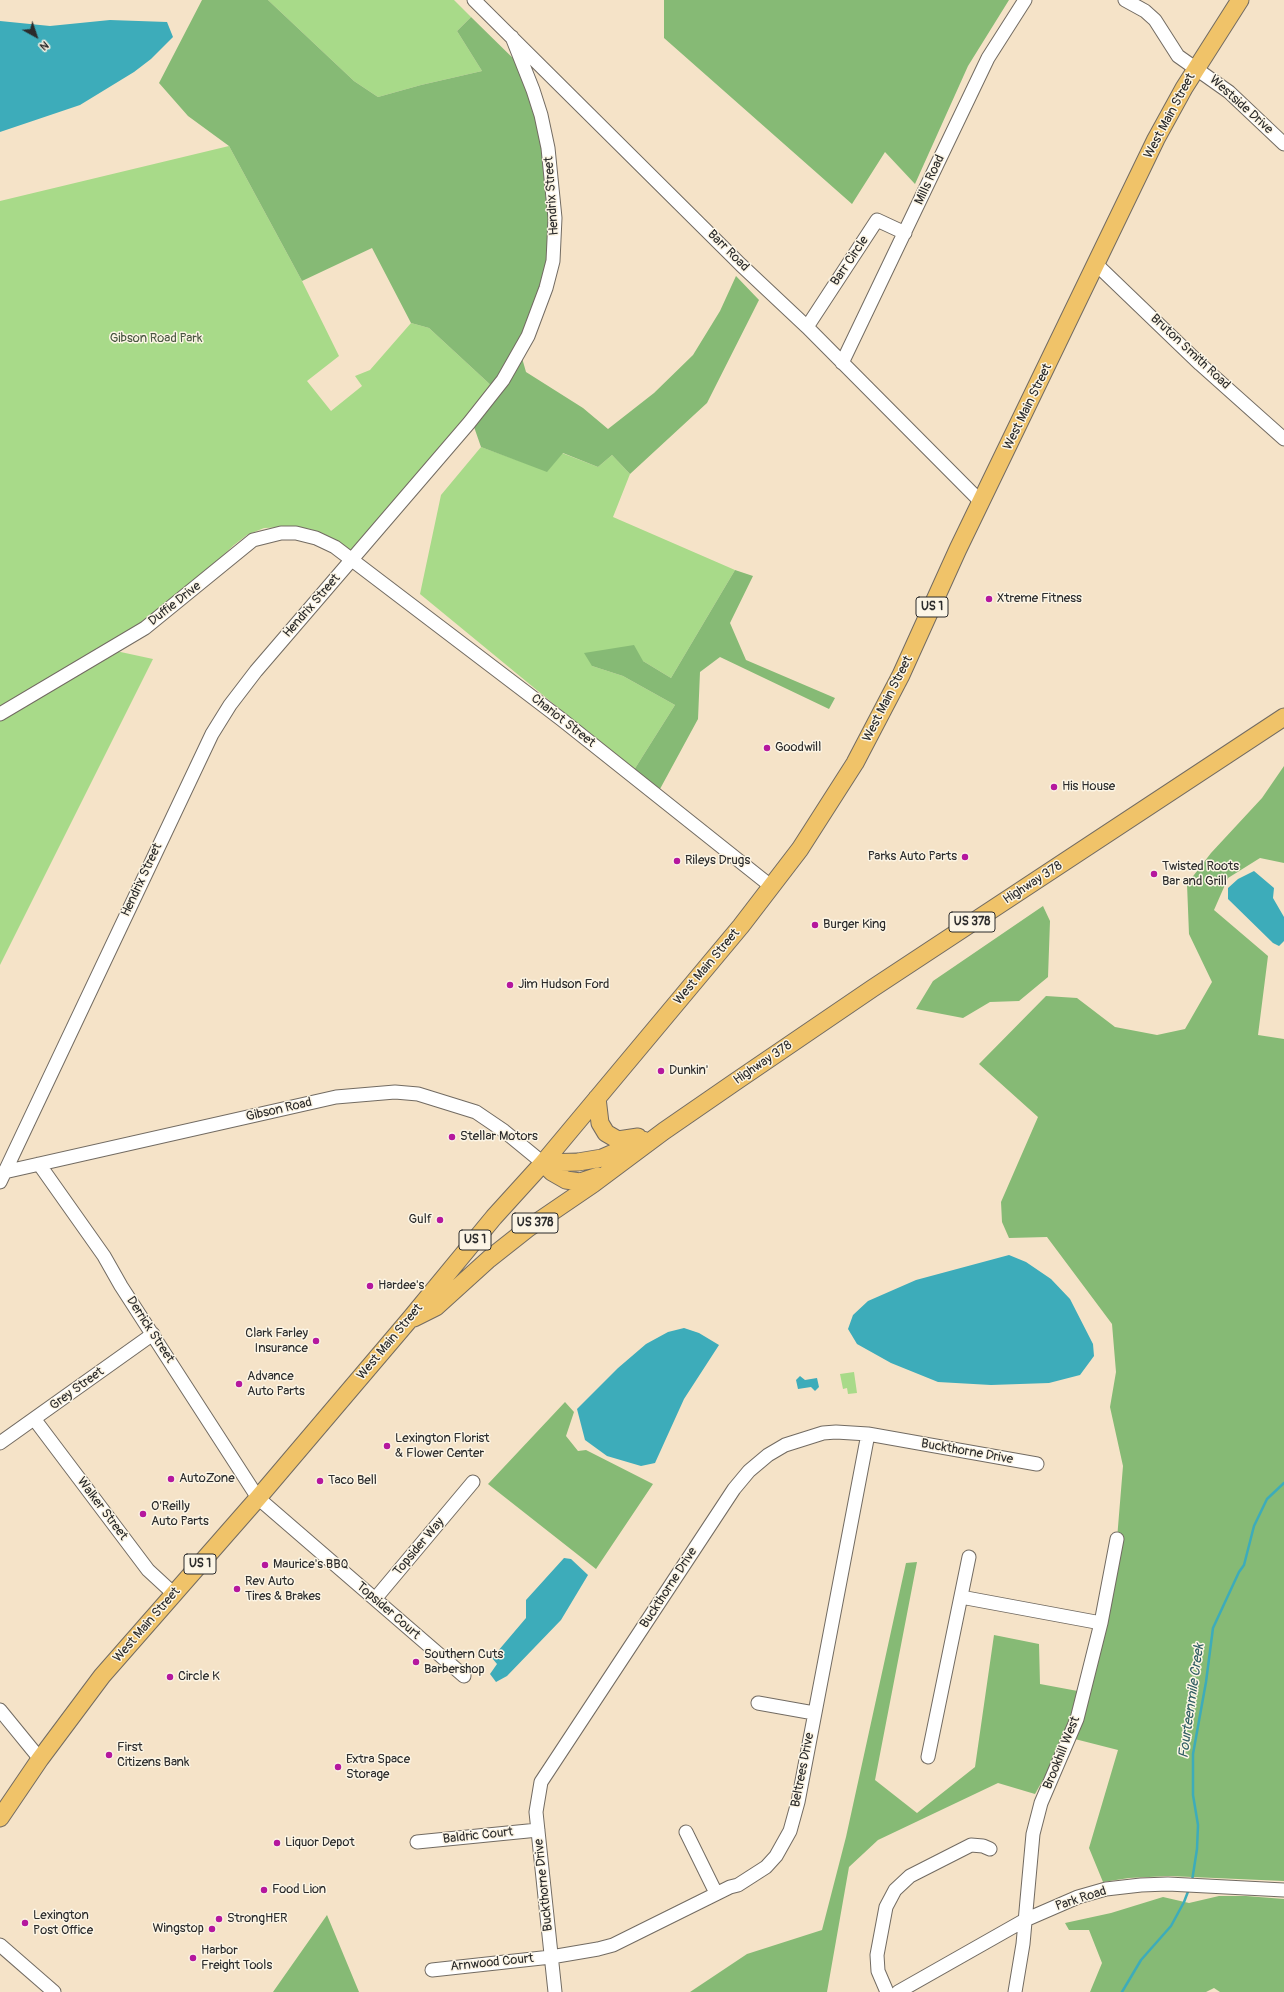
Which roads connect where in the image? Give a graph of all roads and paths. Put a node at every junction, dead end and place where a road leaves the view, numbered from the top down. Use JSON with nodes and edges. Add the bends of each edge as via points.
{"nodes":[{"id":1,"x":474,"y":0,"type":"edge"},
{"id":2,"x":1025,"y":0,"type":"edge"},
{"id":3,"x":1125,"y":0,"type":"edge"},
{"id":4,"x":1240,"y":0,"type":"edge"},
{"id":5,"x":512,"y":37,"type":"junction"},
{"id":6,"x":1196,"y":67,"type":"junction"},
{"id":7,"x":1284,"y":144,"type":"edge"},
{"id":8,"x":905,"y":232,"type":"junction"},
{"id":9,"x":1096,"y":264,"type":"junction"},
{"id":10,"x":807,"y":326,"type":"junction"},
{"id":11,"x":842,"y":363,"type":"junction"},
{"id":12,"x":1284,"y":439,"type":"edge"},
{"id":13,"x":981,"y":502,"type":"junction"},
{"id":14,"x":351,"y":560,"type":"junction"},
{"id":15,"x":0,"y":714,"type":"edge"},
{"id":16,"x":1284,"y":718,"type":"edge"},
{"id":17,"x":772,"y":887,"type":"junction"},
{"id":18,"x":597,"y":1098,"type":"junction"},
{"id":19,"x":664,"y":1131,"type":"junction"},
{"id":20,"x":543,"y":1163,"type":"junction"},
{"id":21,"x":39,"y":1164,"type":"junction"},
{"id":22,"x":610,"y":1171,"type":"junction"},
{"id":23,"x":1,"y":1176,"type":"edge"},
{"id":24,"x":410,"y":1319,"type":"junction"},
{"id":25,"x":153,"y":1334,"type":"junction"},
{"id":26,"x":35,"y":1420,"type":"junction"},
{"id":27,"x":868,"y":1434,"type":"junction"},
{"id":28,"x":0,"y":1444,"type":"edge"},
{"id":29,"x":1037,"y":1464,"type":"dead end"},
{"id":30,"x":473,"y":1482,"type":"dead end"},
{"id":31,"x":258,"y":1498,"type":"junction"},
{"id":32,"x":1117,"y":1539,"type":"dead end"},
{"id":33,"x":969,"y":1557,"type":"dead end"},
{"id":34,"x":174,"y":1594,"type":"junction"},
{"id":35,"x":961,"y":1597,"type":"junction"},
{"id":36,"x":374,"y":1599,"type":"junction"},
{"id":37,"x":1101,"y":1623,"type":"junction"},
{"id":38,"x":464,"y":1676,"type":"dead end"},
{"id":39,"x":758,"y":1703,"type":"dead end"},
{"id":40,"x":0,"y":1710,"type":"edge"},
{"id":41,"x":814,"y":1713,"type":"junction"},
{"id":42,"x":928,"y":1757,"type":"dead end"},
{"id":43,"x":40,"y":1759,"type":"junction"},
{"id":44,"x":0,"y":1818,"type":"edge"},
{"id":45,"x":538,"y":1830,"type":"junction"},
{"id":46,"x":686,"y":1832,"type":"dead end"},
{"id":47,"x":417,"y":1842,"type":"dead end"},
{"id":48,"x":990,"y":1849,"type":"dead end"},
{"id":49,"x":1284,"y":1890,"type":"edge"},
{"id":50,"x":716,"y":1893,"type":"junction"},
{"id":51,"x":1025,"y":1920,"type":"junction"},
{"id":52,"x":0,"y":1945,"type":"edge"},
{"id":53,"x":551,"y":1957,"type":"junction"},
{"id":54,"x":432,"y":1970,"type":"dead end"},
{"id":55,"x":54,"y":1992,"type":"edge"},
{"id":56,"x":556,"y":1992,"type":"edge"},
{"id":57,"x":887,"y":1992,"type":"edge"},
{"id":58,"x":898,"y":1992,"type":"edge"},
{"id":59,"x":1015,"y":1992,"type":"edge"}],
"edges":[{"from":1,"to":5,"type":"street","name":"Barr Road"},
{"from":2,"to":8,"type":"street","name":"Mills Road","via":[[988,58]]},
{"from":3,"to":6,"type":"street","name":"Westside Drive","via":[[1155,20],[1178,56]]},
{"from":4,"to":6,"type":"main road","name":"West Main Street","number":"US 1"},
{"from":5,"to":10,"type":"street","name":"Barr Road","via":[[741,265]]},
{"from":5,"to":14,"type":"street","name":"Hendrix Street","via":[[541,115],[553,182],[555,235],[553,260],[546,288],[528,336],[503,380]]},
{"from":6,"to":7,"type":"street","name":"Westside Drive","via":[[1229,92]]},
{"from":6,"to":9,"type":"main road","name":"West Main Street","number":"US 1","via":[[1156,139]]},
{"from":8,"to":10,"type":"street","name":"Barr Circle","via":[[877,220]]},
{"from":8,"to":11,"type":"street","name":"Mills Road"},
{"from":9,"to":12,"type":"street","name":"Bruton Smith Road","via":[[1200,364]]},
{"from":9,"to":13,"type":"main road","name":"West Main Street","number":"US 1"},
{"from":10,"to":11,"type":"street","name":"Barr Road"},
{"from":11,"to":13,"type":"street","name":"Barr Road"},
{"from":13,"to":17,"type":"main road","name":"West Main Street","number":"US 1","via":[[901,675],[855,763],[828,808]]},
{"from":14,"to":15,"type":"street","name":"Duffie Drive","via":[[316,538],[296,533],[280,533],[253,540],[145,628]]},
{"from":14,"to":17,"type":"street","name":"Chariot Street","via":[[561,719]]},
{"from":14,"to":23,"type":"street","name":"Hendrix Street","via":[[252,675],[212,734]]},
{"from":16,"to":19,"type":"main road","name":"Highway 378","number":"US 378","via":[[873,988]]},
{"from":17,"to":18,"type":"main road","name":"West Main Street","number":"US 1"},
{"from":18,"to":19,"type":"main road","via":[[600,1123],[610,1137],[618,1140]]},
{"from":18,"to":20,"type":"main road","name":"West Main Street","number":"US 1"},
{"from":19,"to":20,"type":"main road","number":"US 378","via":[[602,1158]]},
{"from":19,"to":22,"type":"main road","number":"US 378"},
{"from":20,"to":21,"type":"street","name":"Gibson Road","via":[[476,1112],[418,1094],[395,1092],[336,1097]]},
{"from":20,"to":22,"type":"main road","via":[[560,1178],[574,1182],[591,1179]]},
{"from":20,"to":24,"type":"main road","name":"West Main Street","number":"US 1","via":[[494,1217]]},
{"from":21,"to":23,"type":"street","name":"Gibson Road"},
{"from":21,"to":25,"type":"street","name":"Derrick Street","via":[[85,1227]]},
{"from":22,"to":24,"type":"main road","number":"US 378","via":[[517,1236],[436,1307]]},
{"from":24,"to":31,"type":"main road","name":"West Main Street","number":"US 1"},
{"from":25,"to":26,"type":"street","name":"Grey Street"},
{"from":25,"to":31,"type":"street","name":"Derrick Street"},
{"from":26,"to":28,"type":"street","name":"Grey Street"},
{"from":26,"to":34,"type":"street","name":"Walker Street","via":[[148,1570]]},
{"from":27,"to":29,"type":"street","name":"Buckthorne Drive"},
{"from":27,"to":41,"type":"street","name":"Beltrees Drive"},
{"from":27,"to":45,"type":"street","name":"Buckthorne Drive","via":[[836,1432],[802,1438],[768,1455],[749,1471],[545,1774],[537,1802]]},
{"from":30,"to":36,"type":"street","name":"Topsider Way"},
{"from":31,"to":34,"type":"main road","name":"West Main Street","number":"US 1"},
{"from":31,"to":36,"type":"street","name":"Topsider Court"},
{"from":32,"to":37,"type":"street","name":"Brookhill West"},
{"from":33,"to":35,"type":"street"},
{"from":34,"to":43,"type":"main road","name":"West Main Street","number":"US 1","via":[[102,1676]]},
{"from":35,"to":37,"type":"street"},
{"from":35,"to":42,"type":"street"},
{"from":36,"to":38,"type":"street","name":"Topsider Court"},
{"from":37,"to":51,"type":"street","name":"Brookhill West","via":[[1077,1719],[1054,1771],[1037,1819],[1031,1851]]},
{"from":39,"to":41,"type":"street"},
{"from":40,"to":43,"type":"street"},
{"from":41,"to":50,"type":"street","name":"Beltrees Drive","via":[[798,1802],[785,1844],[759,1871],[738,1884]]},
{"from":43,"to":44,"type":"main road","name":"West Main Street","number":"US 1"},
{"from":45,"to":47,"type":"street","name":"Baldric Court"},
{"from":45,"to":53,"type":"street","name":"Buckthorne Drive"},
{"from":46,"to":50,"type":"street"},
{"from":48,"to":57,"type":"street","via":[[971,1845],[910,1876],[895,1890],[886,1907],[877,1955],[878,1971]]},
{"from":49,"to":51,"type":"street","name":"Park Road","via":[[1186,1885],[1141,1885],[1106,1889],[1078,1897]]},
{"from":50,"to":53,"type":"street","name":"Beltrees Drive","via":[[613,1945]]},
{"from":51,"to":58,"type":"street","name":"Park Road"},
{"from":51,"to":59,"type":"street","name":"Brookhill West","via":[[1024,1944]]},
{"from":52,"to":55,"type":"street"},
{"from":53,"to":54,"type":"street","name":"Arnwood Court"},
{"from":53,"to":56,"type":"street","name":"Buckthorne Drive"}]}
